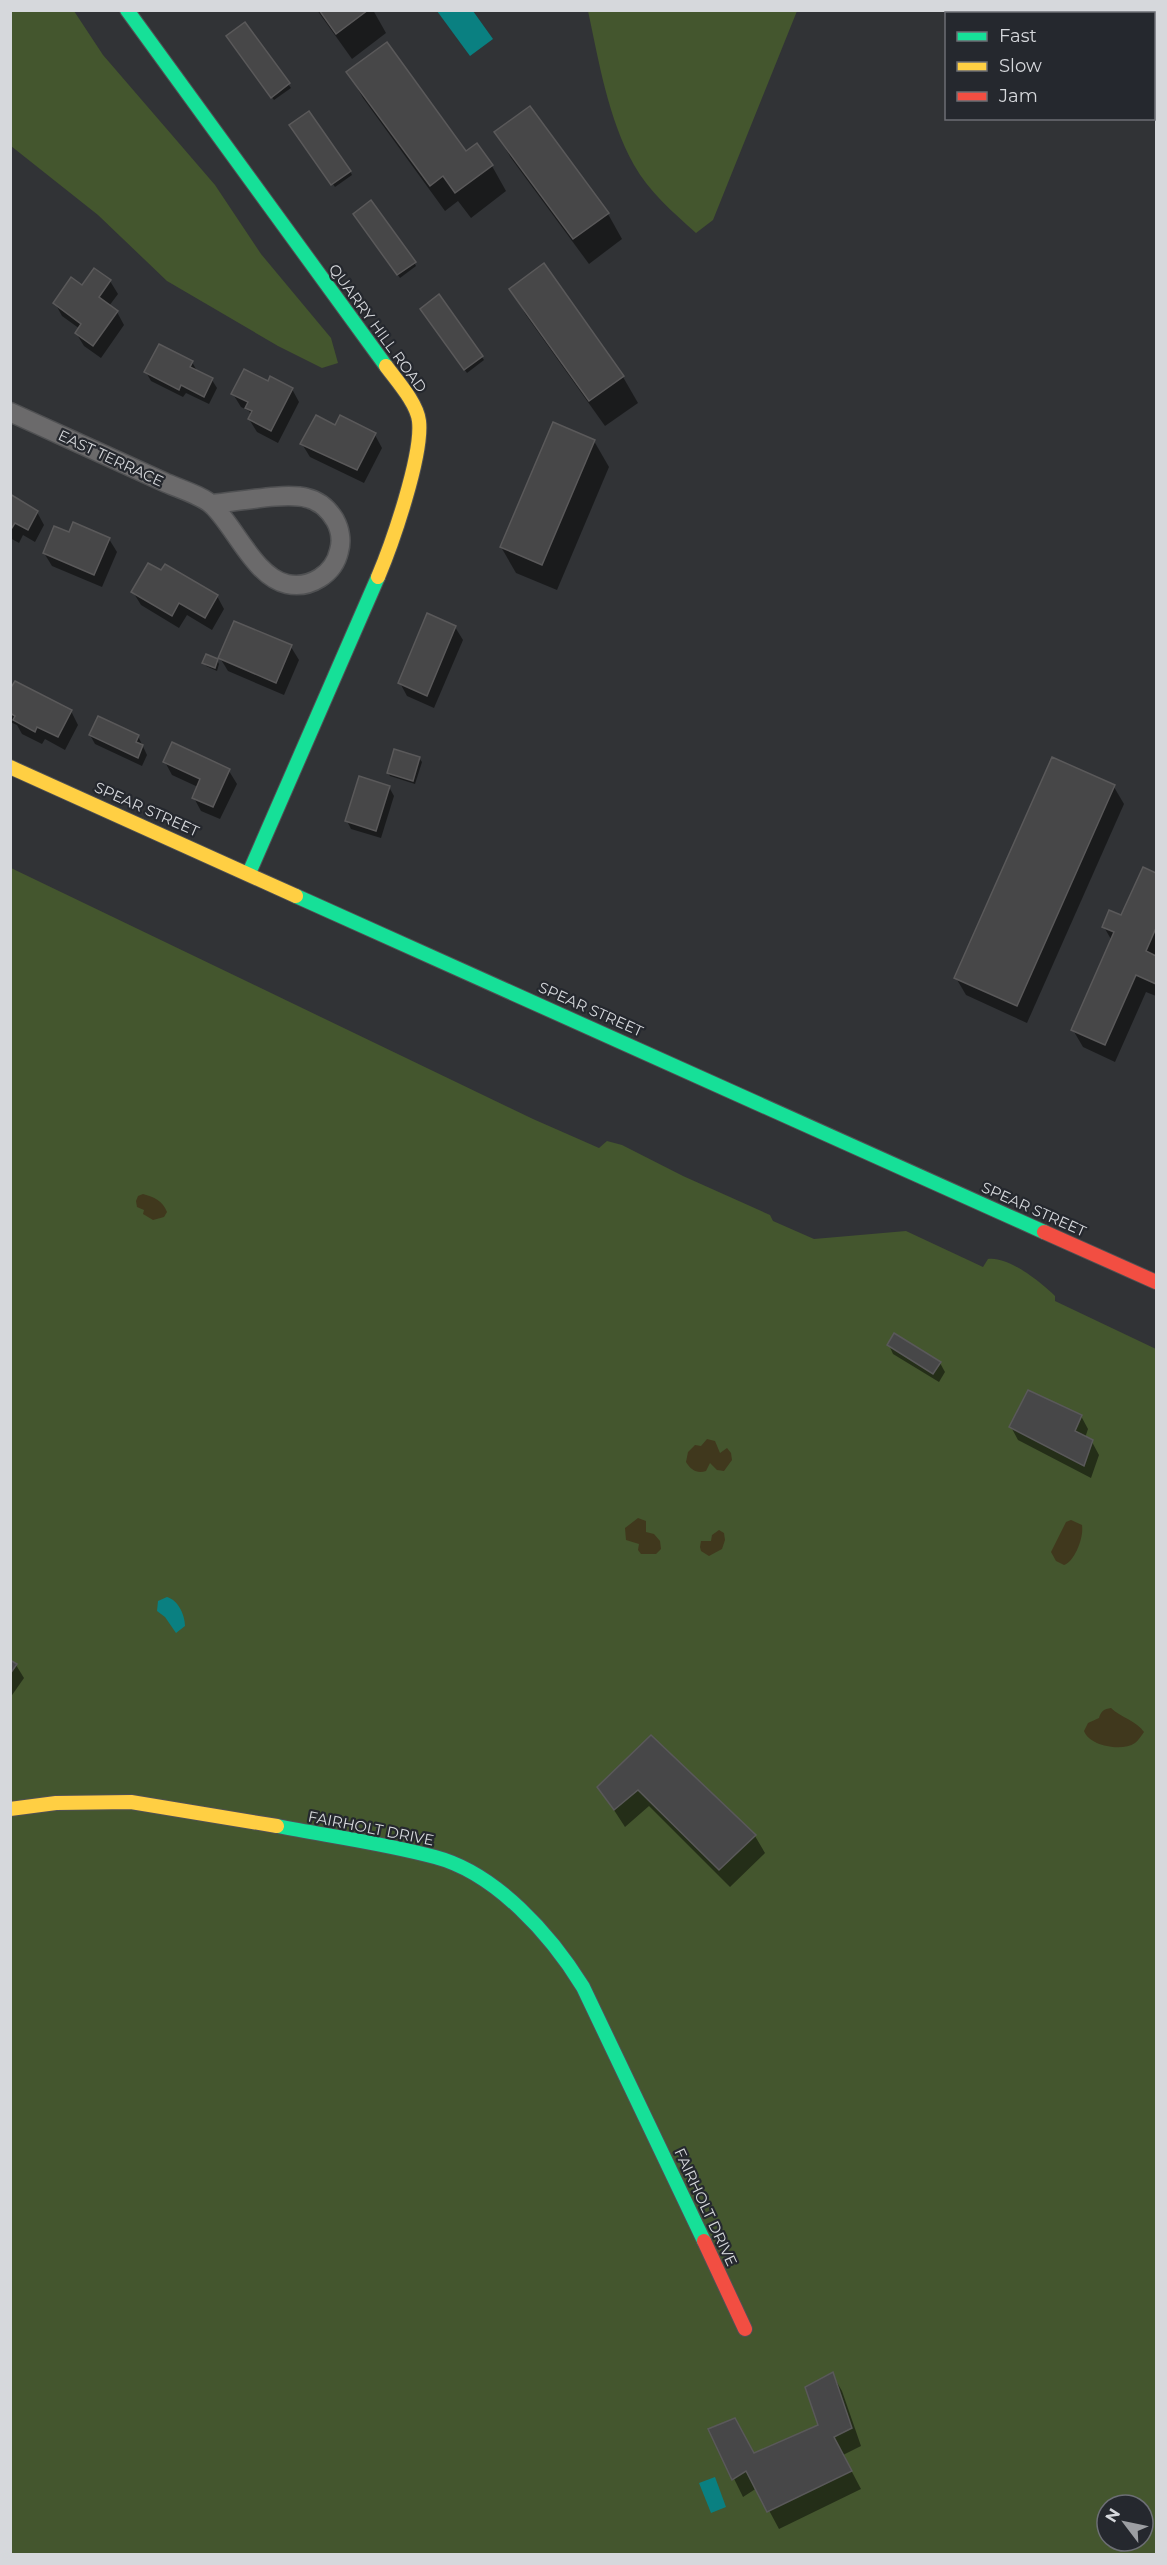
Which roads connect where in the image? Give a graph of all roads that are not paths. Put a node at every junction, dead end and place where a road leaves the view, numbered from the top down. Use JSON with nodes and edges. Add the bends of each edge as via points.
{"nodes":[{"id":1,"x":127,"y":10,"type":"edge"},
{"id":2,"x":10,"y":412,"type":"edge"},
{"id":3,"x":212,"y":504,"type":"junction"},
{"id":4,"x":10,"y":767,"type":"edge"},
{"id":5,"x":249,"y":873,"type":"junction"},
{"id":6,"x":1156,"y":1282,"type":"edge"},
{"id":7,"x":10,"y":1809,"type":"edge"},
{"id":8,"x":745,"y":2329,"type":"dead end"}],
"edges":[{"from":1,"to":5,"type":"street","name":"QUARRY HILL ROAD","via":[[394,377],[419,420],[419,439],[405,499],[381,570]]},
{"from":2,"to":3,"type":"street","name":"EAST TERRACE"},
{"from":3,"to":3,"type":"street","name":"EAST TERRACE","via":[[292,497],[320,503],[330,512],[339,531],[334,564],[325,575],[300,585],[272,578]]},
{"from":4,"to":5,"type":"street","name":"SPEAR STREET"},
{"from":5,"to":6,"type":"street","name":"SPEAR STREET"},
{"from":7,"to":8,"type":"street","name":"FAIRHOLT DRIVE","via":[[56,1803],[130,1802],[260,1823],[436,1857],[499,1889],[564,1956],[583,1987]]}]}
